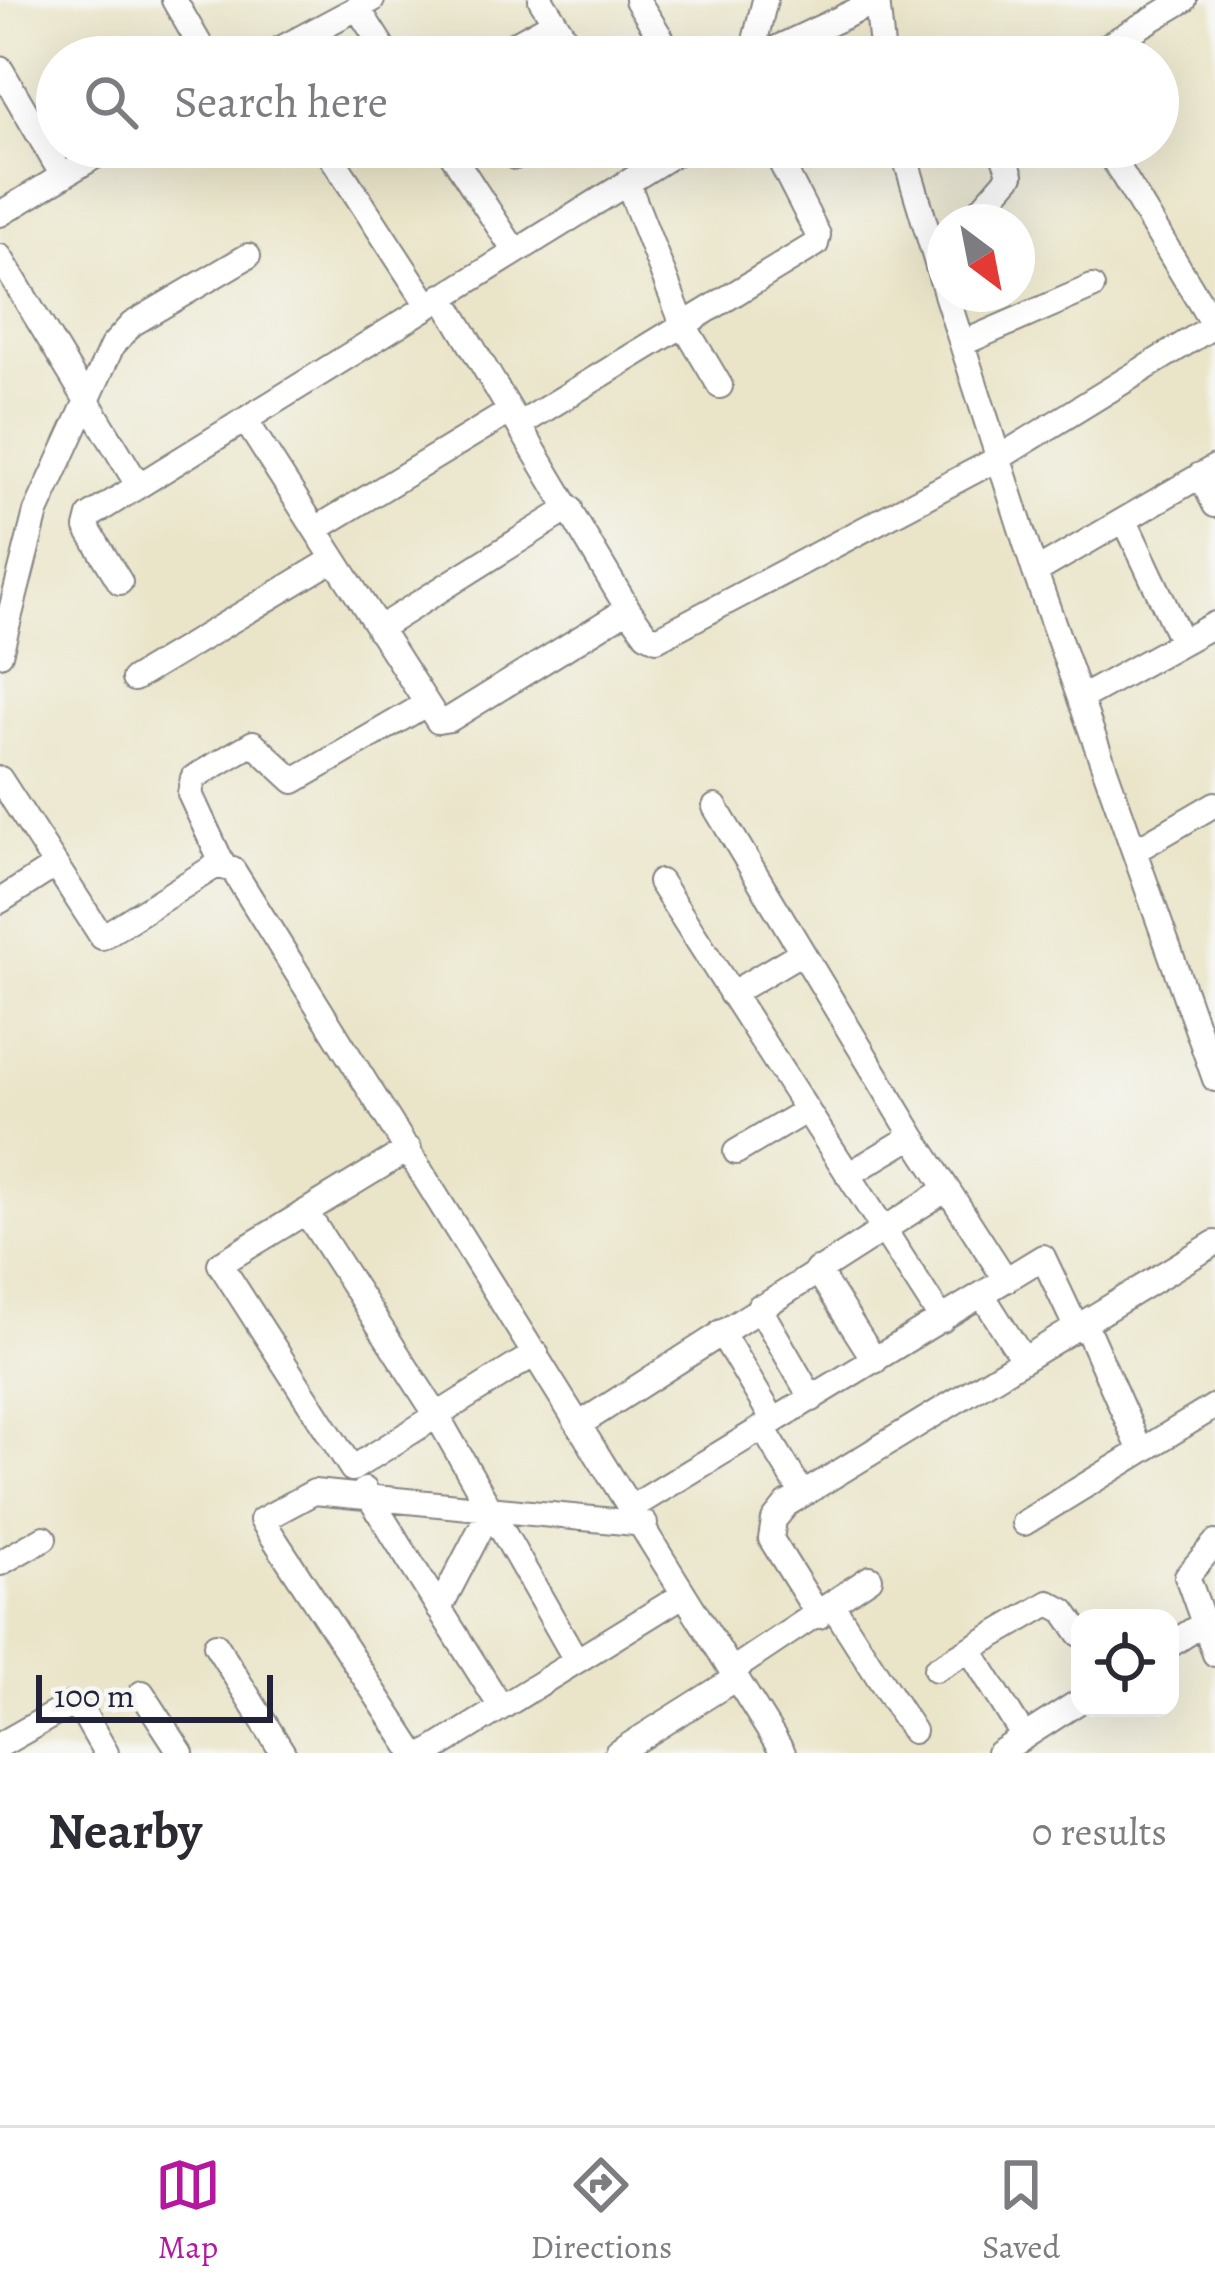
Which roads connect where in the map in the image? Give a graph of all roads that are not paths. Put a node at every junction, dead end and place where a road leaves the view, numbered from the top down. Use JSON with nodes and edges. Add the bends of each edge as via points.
{"nodes":[{"id":1,"x":174,"y":0,"type":"edge"},
{"id":2,"x":541,"y":0,"type":"edge"},
{"id":3,"x":637,"y":0,"type":"edge"},
{"id":4,"x":765,"y":0,"type":"edge"},
{"id":5,"x":877,"y":0,"type":"edge"},
{"id":6,"x":1184,"y":0,"type":"edge"},
{"id":7,"x":365,"y":3,"type":"edge"},
{"id":8,"x":555,"y":22,"type":"junction"},
{"id":9,"x":195,"y":36,"type":"edge"},
{"id":10,"x":304,"y":36,"type":"edge"},
{"id":11,"x":380,"y":36,"type":"edge"},
{"id":12,"x":529,"y":36,"type":"edge"},
{"id":13,"x":564,"y":36,"type":"edge"},
{"id":14,"x":660,"y":36,"type":"edge"},
{"id":15,"x":758,"y":36,"type":"edge"},
{"id":16,"x":799,"y":36,"type":"edge"},
{"id":17,"x":881,"y":36,"type":"edge"},
{"id":18,"x":1124,"y":36,"type":"edge"},
{"id":19,"x":0,"y":68,"type":"edge"},
{"id":20,"x":36,"y":130,"type":"edge"},
{"id":21,"x":58,"y":168,"type":"edge"},
{"id":22,"x":76,"y":168,"type":"edge"},
{"id":23,"x":340,"y":168,"type":"edge"},
{"id":24,"x":461,"y":168,"type":"edge"},
{"id":25,"x":637,"y":168,"type":"edge"},
{"id":26,"x":651,"y":168,"type":"edge"},
{"id":27,"x":783,"y":168,"type":"edge"},
{"id":28,"x":909,"y":168,"type":"edge"},
{"id":29,"x":1008,"y":168,"type":"edge"},
{"id":30,"x":1119,"y":168,"type":"edge"},
{"id":31,"x":63,"y":176,"type":"junction"},
{"id":32,"x":638,"y":176,"type":"junction"},
{"id":33,"x":986,"y":204,"type":"edge"},
{"id":34,"x":0,"y":214,"type":"edge"},
{"id":35,"x":927,"y":217,"type":"edge"},
{"id":36,"x":514,"y":250,"type":"junction"},
{"id":37,"x":248,"y":256,"type":"dead end"},
{"id":38,"x":0,"y":257,"type":"edge"},
{"id":39,"x":1092,"y":287,"type":"dead end"},
{"id":40,"x":435,"y":300,"type":"junction"},
{"id":41,"x":953,"y":312,"type":"edge"},
{"id":42,"x":682,"y":322,"type":"junction"},
{"id":43,"x":1215,"y":326,"type":"edge"},
{"id":44,"x":963,"y":343,"type":"junction"},
{"id":45,"x":720,"y":386,"type":"dead end"},
{"id":46,"x":87,"y":398,"type":"junction"},
{"id":47,"x":514,"y":419,"type":"junction"},
{"id":48,"x":246,"y":421,"type":"junction"},
{"id":49,"x":997,"y":459,"type":"junction"},
{"id":50,"x":1208,"y":471,"type":"edge"},
{"id":51,"x":138,"y":485,"type":"junction"},
{"id":52,"x":1215,"y":505,"type":"edge"},
{"id":53,"x":570,"y":508,"type":"junction"},
{"id":54,"x":1125,"y":521,"type":"junction"},
{"id":55,"x":316,"y":529,"type":"junction"},
{"id":56,"x":334,"y":559,"type":"junction"},
{"id":57,"x":9,"y":572,"type":"edge"},
{"id":58,"x":1035,"y":572,"type":"junction"},
{"id":59,"x":120,"y":582,"type":"dead end"},
{"id":60,"x":628,"y":609,"type":"junction"},
{"id":61,"x":1215,"y":624,"type":"edge"},
{"id":62,"x":378,"y":629,"type":"junction"},
{"id":63,"x":1181,"y":642,"type":"junction"},
{"id":64,"x":0,"y":653,"type":"edge"},
{"id":65,"x":134,"y":679,"type":"dead end"},
{"id":66,"x":1083,"y":697,"type":"junction"},
{"id":67,"x":423,"y":706,"type":"junction"},
{"id":68,"x":0,"y":778,"type":"edge"},
{"id":69,"x":1215,"y":804,"type":"edge"},
{"id":70,"x":716,"y":808,"type":"dead end"},
{"id":71,"x":1136,"y":850,"type":"junction"},
{"id":72,"x":222,"y":863,"type":"junction"},
{"id":73,"x":53,"y":867,"type":"junction"},
{"id":74,"x":660,"y":882,"type":"dead end"},
{"id":75,"x":0,"y":901,"type":"edge"},
{"id":76,"x":802,"y":952,"type":"junction"},
{"id":77,"x":731,"y":994,"type":"junction"},
{"id":78,"x":1215,"y":1079,"type":"edge"},
{"id":79,"x":807,"y":1111,"type":"junction"},
{"id":80,"x":913,"y":1136,"type":"junction"},
{"id":81,"x":409,"y":1149,"type":"junction"},
{"id":82,"x":736,"y":1152,"type":"dead end"},
{"id":83,"x":848,"y":1174,"type":"junction"},
{"id":84,"x":947,"y":1189,"type":"junction"},
{"id":85,"x":307,"y":1212,"type":"junction"},
{"id":86,"x":883,"y":1228,"type":"junction"},
{"id":87,"x":1215,"y":1243,"type":"edge"},
{"id":88,"x":817,"y":1270,"type":"junction"},
{"id":89,"x":1006,"y":1280,"type":"junction"},
{"id":90,"x":983,"y":1296,"type":"junction"},
{"id":91,"x":759,"y":1307,"type":"junction"},
{"id":92,"x":942,"y":1320,"type":"junction"},
{"id":93,"x":1080,"y":1324,"type":"junction"},
{"id":94,"x":722,"y":1332,"type":"junction"},
{"id":95,"x":536,"y":1353,"type":"junction"},
{"id":96,"x":1023,"y":1359,"type":"junction"},
{"id":97,"x":875,"y":1361,"type":"junction"},
{"id":98,"x":812,"y":1399,"type":"junction"},
{"id":99,"x":1215,"y":1406,"type":"edge"},
{"id":100,"x":436,"y":1414,"type":"junction"},
{"id":101,"x":580,"y":1424,"type":"junction"},
{"id":102,"x":769,"y":1424,"type":"junction"},
{"id":103,"x":1141,"y":1451,"type":"junction"},
{"id":104,"x":352,"y":1469,"type":"junction"},
{"id":105,"x":802,"y":1492,"type":"junction"},
{"id":106,"x":369,"y":1497,"type":"junction"},
{"id":107,"x":491,"y":1509,"type":"junction"},
{"id":108,"x":639,"y":1515,"type":"junction"},
{"id":109,"x":1024,"y":1523,"type":"dead end"},
{"id":110,"x":44,"y":1538,"type":"dead end"},
{"id":111,"x":1211,"y":1553,"type":"edge"},
{"id":112,"x":0,"y":1563,"type":"edge"},
{"id":113,"x":870,"y":1578,"type":"dead end"},
{"id":114,"x":683,"y":1595,"type":"junction"},
{"id":115,"x":440,"y":1609,"type":"junction"},
{"id":116,"x":826,"y":1611,"type":"junction"},
{"id":117,"x":1071,"y":1620,"type":"edge"},
{"id":118,"x":1204,"y":1623,"type":"junction"},
{"id":119,"x":1179,"y":1639,"type":"edge"},
{"id":120,"x":216,"y":1646,"type":"dead end"},
{"id":121,"x":970,"y":1650,"type":"junction"},
{"id":122,"x":1215,"y":1654,"type":"edge"},
{"id":123,"x":576,"y":1660,"type":"junction"},
{"id":124,"x":936,"y":1669,"type":"dead end"},
{"id":125,"x":734,"y":1675,"type":"junction"},
{"id":126,"x":142,"y":1693,"type":"dead end"},
{"id":127,"x":501,"y":1707,"type":"junction"},
{"id":128,"x":1071,"y":1708,"type":"edge"},
{"id":129,"x":913,"y":1731,"type":"dead end"},
{"id":130,"x":1024,"y":1737,"type":"junction"},
{"id":131,"x":460,"y":1744,"type":"edge"},
{"id":132,"x":0,"y":1745,"type":"edge"},
{"id":133,"x":106,"y":1753,"type":"edge"},
{"id":134,"x":181,"y":1753,"type":"edge"},
{"id":135,"x":283,"y":1753,"type":"edge"},
{"id":136,"x":414,"y":1753,"type":"edge"},
{"id":137,"x":428,"y":1753,"type":"edge"},
{"id":138,"x":617,"y":1753,"type":"edge"},
{"id":139,"x":783,"y":1753,"type":"edge"},
{"id":140,"x":999,"y":1753,"type":"edge"}],
"edges":[{"from":1,"to":9,"type":"street"},
{"from":2,"to":8,"type":"street"},
{"from":3,"to":14,"type":"street"},
{"from":4,"to":15,"type":"street"},
{"from":5,"to":16,"type":"street"},
{"from":5,"to":17,"type":"street"},
{"from":6,"to":18,"type":"street"},
{"from":7,"to":10,"type":"street"},
{"from":7,"to":11,"type":"street"},
{"from":8,"to":12,"type":"street"},
{"from":8,"to":13,"type":"street"},
{"from":19,"to":20,"type":"street"},
{"from":21,"to":31,"type":"street"},
{"from":22,"to":31,"type":"street"},
{"from":23,"to":40,"type":"street"},
{"from":24,"to":36,"type":"street"},
{"from":25,"to":32,"type":"street"},
{"from":26,"to":32,"type":"street"},
{"from":27,"to":42,"type":"street","via":[[818,241]]},
{"from":28,"to":35,"type":"street"},
{"from":29,"to":33,"type":"street","via":[[1011,175]]},
{"from":30,"to":43,"type":"street"},
{"from":31,"to":34,"type":"street"},
{"from":32,"to":36,"type":"street"},
{"from":32,"to":42,"type":"street"},
{"from":36,"to":40,"type":"street"},
{"from":37,"to":46,"type":"street","via":[[132,324]]},
{"from":38,"to":46,"type":"street"},
{"from":39,"to":44,"type":"street"},
{"from":40,"to":47,"type":"street"},
{"from":40,"to":48,"type":"street"},
{"from":41,"to":44,"type":"street"},
{"from":42,"to":45,"type":"street"},
{"from":42,"to":47,"type":"street"},
{"from":43,"to":49,"type":"street"},
{"from":44,"to":49,"type":"street"},
{"from":46,"to":51,"type":"street"},
{"from":46,"to":57,"type":"street"},
{"from":47,"to":53,"type":"street"},
{"from":47,"to":55,"type":"street"},
{"from":48,"to":51,"type":"street"},
{"from":48,"to":55,"type":"street"},
{"from":49,"to":58,"type":"street"},
{"from":49,"to":60,"type":"street","via":[[669,637],[646,634]]},
{"from":50,"to":52,"type":"street"},
{"from":50,"to":54,"type":"street"},
{"from":51,"to":59,"type":"street","via":[[86,524]]},
{"from":53,"to":60,"type":"street"},
{"from":53,"to":62,"type":"street"},
{"from":54,"to":58,"type":"street"},
{"from":54,"to":63,"type":"street"},
{"from":55,"to":56,"type":"street"},
{"from":56,"to":62,"type":"street"},
{"from":56,"to":65,"type":"street"},
{"from":57,"to":64,"type":"street"},
{"from":58,"to":66,"type":"street"},
{"from":60,"to":67,"type":"street","via":[[443,723]]},
{"from":61,"to":63,"type":"street"},
{"from":62,"to":67,"type":"street"},
{"from":63,"to":66,"type":"street"},
{"from":66,"to":71,"type":"street"},
{"from":67,"to":72,"type":"street","via":[[294,781],[253,743],[193,778],[190,794]]},
{"from":68,"to":73,"type":"street"},
{"from":69,"to":71,"type":"street"},
{"from":70,"to":76,"type":"street"},
{"from":71,"to":78,"type":"street"},
{"from":72,"to":73,"type":"street","via":[[102,937]]},
{"from":72,"to":81,"type":"street","via":[[266,919]]},
{"from":73,"to":75,"type":"street"},
{"from":74,"to":77,"type":"street"},
{"from":76,"to":77,"type":"street"},
{"from":76,"to":80,"type":"street"},
{"from":77,"to":79,"type":"street"},
{"from":79,"to":82,"type":"street"},
{"from":79,"to":83,"type":"street"},
{"from":80,"to":83,"type":"street"},
{"from":80,"to":84,"type":"street"},
{"from":81,"to":85,"type":"street"},
{"from":81,"to":95,"type":"street"},
{"from":83,"to":86,"type":"street"},
{"from":84,"to":86,"type":"street"},
{"from":84,"to":89,"type":"street"},
{"from":85,"to":100,"type":"street"},
{"from":85,"to":104,"type":"street","via":[[220,1264]]},
{"from":86,"to":88,"type":"street"},
{"from":86,"to":92,"type":"street"},
{"from":87,"to":93,"type":"street"},
{"from":88,"to":91,"type":"street"},
{"from":88,"to":97,"type":"street"},
{"from":89,"to":90,"type":"street"},
{"from":89,"to":93,"type":"street","via":[[1043,1257]]},
{"from":90,"to":92,"type":"street"},
{"from":90,"to":96,"type":"street"},
{"from":91,"to":94,"type":"street"},
{"from":91,"to":98,"type":"street"},
{"from":92,"to":97,"type":"street"},
{"from":93,"to":96,"type":"street"},
{"from":93,"to":103,"type":"street"},
{"from":94,"to":101,"type":"street"},
{"from":94,"to":102,"type":"street"},
{"from":95,"to":100,"type":"street"},
{"from":95,"to":101,"type":"street"},
{"from":96,"to":105,"type":"street"},
{"from":97,"to":98,"type":"street"},
{"from":98,"to":102,"type":"street"},
{"from":99,"to":103,"type":"street"},
{"from":100,"to":104,"type":"street"},
{"from":100,"to":107,"type":"street"},
{"from":101,"to":108,"type":"street"},
{"from":102,"to":105,"type":"street"},
{"from":102,"to":108,"type":"street"},
{"from":103,"to":109,"type":"street"},
{"from":104,"to":106,"type":"street"},
{"from":105,"to":116,"type":"street","via":[[770,1532]]},
{"from":106,"to":107,"type":"street"},
{"from":106,"to":115,"type":"street"},
{"from":106,"to":136,"type":"street","via":[[314,1492],[262,1520]]},
{"from":107,"to":108,"type":"street"},
{"from":107,"to":115,"type":"street"},
{"from":107,"to":123,"type":"street"},
{"from":108,"to":114,"type":"street"},
{"from":110,"to":112,"type":"street"},
{"from":111,"to":118,"type":"street","via":[[1187,1576]]},
{"from":113,"to":116,"type":"street"},
{"from":114,"to":123,"type":"street"},
{"from":114,"to":125,"type":"street"},
{"from":115,"to":127,"type":"street"},
{"from":116,"to":125,"type":"street"},
{"from":116,"to":129,"type":"street"},
{"from":117,"to":121,"type":"street","via":[[1049,1603]]},
{"from":118,"to":119,"type":"street"},
{"from":118,"to":122,"type":"street"},
{"from":120,"to":135,"type":"street"},
{"from":121,"to":124,"type":"street"},
{"from":121,"to":130,"type":"street"},
{"from":123,"to":127,"type":"street"},
{"from":125,"to":138,"type":"street"},
{"from":125,"to":139,"type":"street"},
{"from":126,"to":134,"type":"street"},
{"from":127,"to":131,"type":"street"},
{"from":128,"to":130,"type":"street"},
{"from":130,"to":140,"type":"street"},
{"from":131,"to":137,"type":"street"},
{"from":132,"to":133,"type":"street","via":[[70,1705]]}]}
